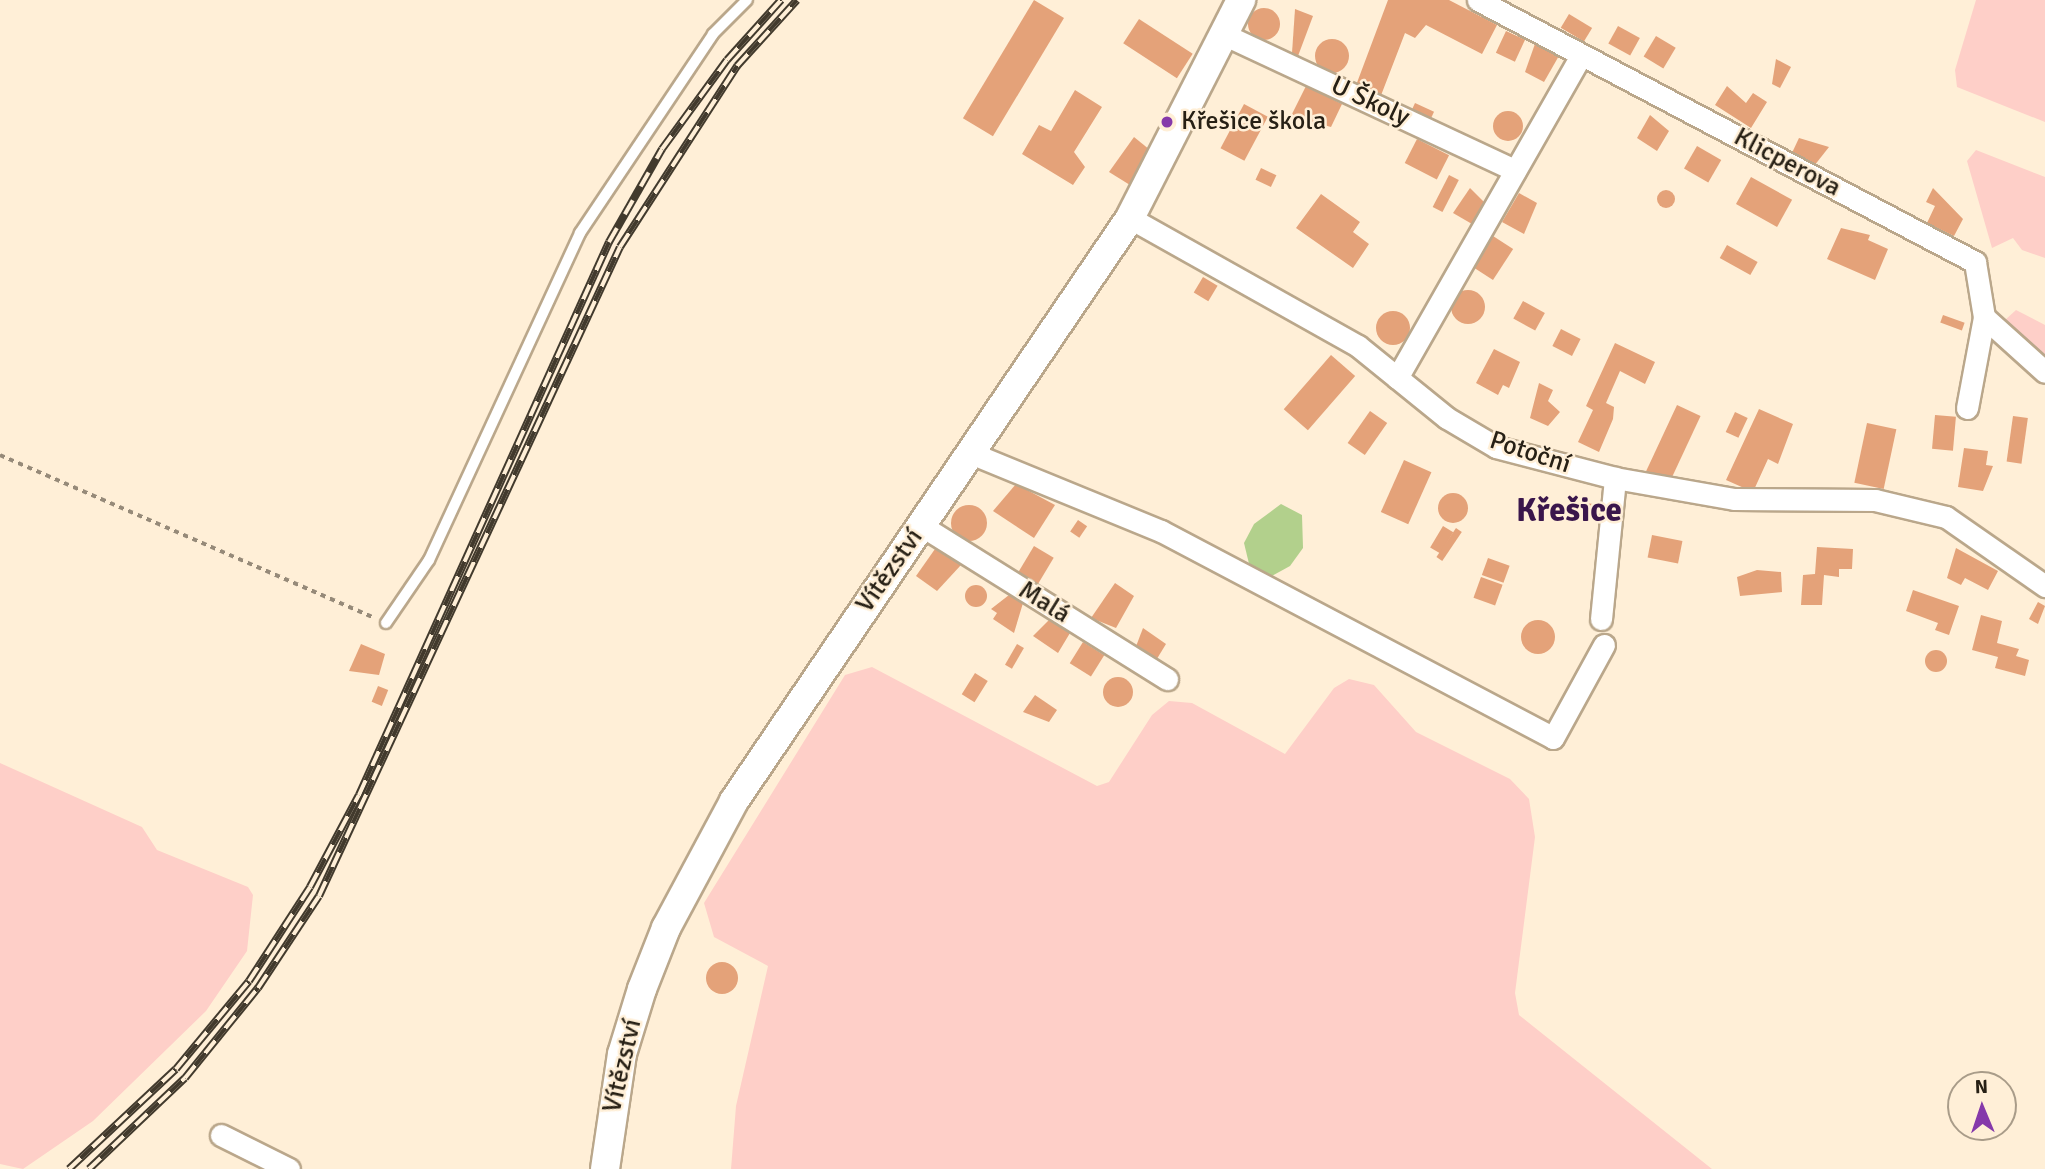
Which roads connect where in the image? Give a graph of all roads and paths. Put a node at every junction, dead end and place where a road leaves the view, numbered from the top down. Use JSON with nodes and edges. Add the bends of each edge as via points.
{"nodes":[{"id":1,"x":747,"y":0,"type":"edge"},
{"id":2,"x":1241,"y":0,"type":"edge"},
{"id":3,"x":1478,"y":0,"type":"edge"},
{"id":4,"x":1225,"y":35,"type":"junction"},
{"id":5,"x":1581,"y":55,"type":"junction"},
{"id":6,"x":1515,"y":170,"type":"junction"},
{"id":7,"x":1130,"y":218,"type":"junction"},
{"id":8,"x":1984,"y":317,"type":"junction"},
{"id":9,"x":2045,"y":372,"type":"edge"},
{"id":10,"x":1397,"y":378,"type":"junction"},
{"id":11,"x":1967,"y":408,"type":"dead end"},
{"id":12,"x":973,"y":454,"type":"junction"},
{"id":13,"x":0,"y":455,"type":"edge"},
{"id":14,"x":1615,"y":478,"type":"junction"},
{"id":15,"x":922,"y":526,"type":"junction"},
{"id":16,"x":2045,"y":586,"type":"edge"},
{"id":17,"x":1601,"y":619,"type":"dead end"},
{"id":18,"x":386,"y":623,"type":"joint"},
{"id":19,"x":1604,"y":645,"type":"dead end"},
{"id":20,"x":1167,"y":679,"type":"dead end"},
{"id":21,"x":220,"y":1135,"type":"dead end"},
{"id":22,"x":289,"y":1169,"type":"edge"},
{"id":23,"x":605,"y":1169,"type":"edge"}],
"edges":[{"from":1,"to":18,"type":"lane","via":[[713,34],[580,233],[429,560]]},
{"from":2,"to":4,"type":"main road","name":"Vítězství"},
{"from":3,"to":5,"type":"street","name":"Klicperova"},
{"from":4,"to":6,"type":"street","name":"U Školy"},
{"from":4,"to":7,"type":"main road","name":"Vítězství"},
{"from":5,"to":6,"type":"street"},
{"from":5,"to":8,"type":"street","name":"Klicperova","via":[[1975,262]]},
{"from":6,"to":10,"type":"street"},
{"from":7,"to":10,"type":"street","name":"Potoční","via":[[1358,346]]},
{"from":7,"to":12,"type":"main road","name":"Vítězství"},
{"from":8,"to":9,"type":"street"},
{"from":8,"to":11,"type":"street"},
{"from":10,"to":14,"type":"street","name":"Potoční","via":[[1496,447]]},
{"from":12,"to":15,"type":"main road","name":"Vítězství"},
{"from":12,"to":19,"type":"street","via":[[1161,531],[1553,738]]},
{"from":13,"to":18,"type":"path"},
{"from":14,"to":16,"type":"street","name":"Potoční","via":[[1734,499],[1875,500],[1946,516]]},
{"from":14,"to":17,"type":"street"},
{"from":15,"to":20,"type":"street","name":"Malá"},
{"from":15,"to":23,"type":"main road","name":"Vítězství","via":[[734,801],[666,928],[622,1054]]},
{"from":21,"to":22,"type":"street"}]}
